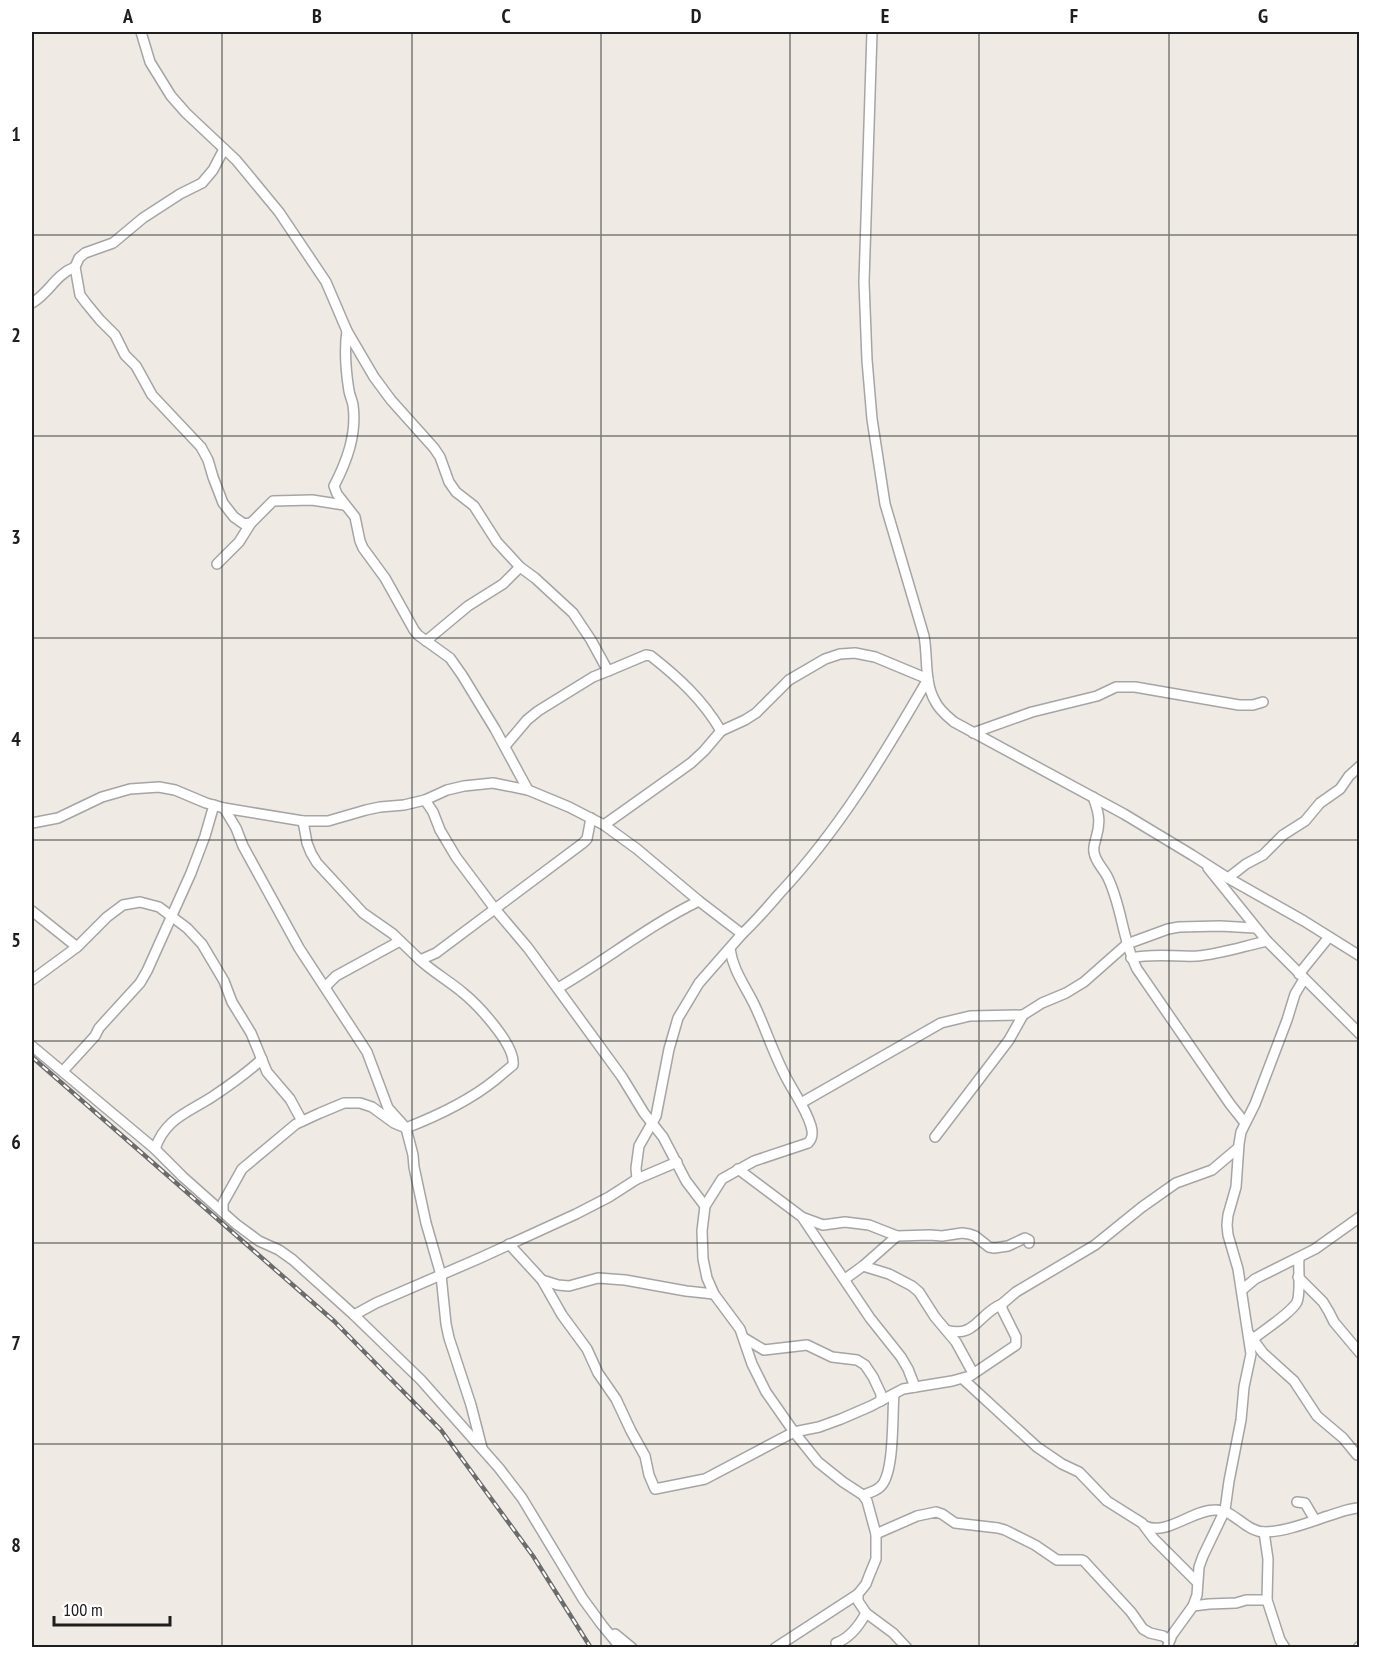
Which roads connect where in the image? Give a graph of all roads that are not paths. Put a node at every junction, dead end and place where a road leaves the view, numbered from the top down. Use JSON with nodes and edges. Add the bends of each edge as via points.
{"nodes":[{"id":1,"x":141,"y":32,"type":"edge"},
{"id":2,"x":872,"y":32,"type":"edge"},
{"id":3,"x":224,"y":149,"type":"junction"},
{"id":4,"x":75,"y":267,"type":"junction"},
{"id":5,"x":32,"y":303,"type":"edge"},
{"id":6,"x":347,"y":330,"type":"junction"},
{"id":7,"x":344,"y":505,"type":"junction"},
{"id":8,"x":251,"y":523,"type":"junction"},
{"id":9,"x":217,"y":564,"type":"dead end"},
{"id":10,"x":520,"y":567,"type":"junction"},
{"id":11,"x":426,"y":641,"type":"junction"},
{"id":12,"x":608,"y":671,"type":"junction"},
{"id":13,"x":928,"y":679,"type":"junction"},
{"id":14,"x":1263,"y":702,"type":"dead end"},
{"id":15,"x":721,"y":731,"type":"junction"},
{"id":16,"x":973,"y":733,"type":"junction"},
{"id":17,"x":505,"y":746,"type":"junction"},
{"id":18,"x":1359,"y":766,"type":"edge"},
{"id":19,"x":528,"y":790,"type":"junction"},
{"id":20,"x":1093,"y":797,"type":"junction"},
{"id":21,"x":425,"y":800,"type":"junction"},
{"id":22,"x":213,"y":805,"type":"junction"},
{"id":23,"x":224,"y":808,"type":"junction"},
{"id":24,"x":591,"y":818,"type":"junction"},
{"id":25,"x":303,"y":821,"type":"junction"},
{"id":26,"x":32,"y":823,"type":"edge"},
{"id":27,"x":604,"y":825,"type":"junction"},
{"id":28,"x":1192,"y":855,"type":"junction"},
{"id":29,"x":1228,"y":878,"type":"junction"},
{"id":30,"x":699,"y":901,"type":"junction"},
{"id":31,"x":495,"y":909,"type":"junction"},
{"id":32,"x":32,"y":911,"type":"edge"},
{"id":33,"x":171,"y":916,"type":"junction"},
{"id":34,"x":1255,"y":928,"type":"junction"},
{"id":35,"x":741,"y":934,"type":"junction"},
{"id":36,"x":1329,"y":937,"type":"junction"},
{"id":37,"x":400,"y":941,"type":"junction"},
{"id":38,"x":1267,"y":941,"type":"junction"},
{"id":39,"x":1127,"y":944,"type":"junction"},
{"id":40,"x":77,"y":947,"type":"junction"},
{"id":41,"x":730,"y":949,"type":"junction"},
{"id":42,"x":1359,"y":956,"type":"edge"},
{"id":43,"x":1131,"y":958,"type":"junction"},
{"id":44,"x":420,"y":960,"type":"junction"},
{"id":45,"x":1301,"y":976,"type":"junction"},
{"id":46,"x":32,"y":980,"type":"edge"},
{"id":47,"x":325,"y":987,"type":"junction"},
{"id":48,"x":558,"y":988,"type":"junction"},
{"id":49,"x":1023,"y":1015,"type":"junction"},
{"id":50,"x":1359,"y":1034,"type":"edge"},
{"id":51,"x":32,"y":1046,"type":"edge"},
{"id":52,"x":262,"y":1059,"type":"junction"},
{"id":53,"x":63,"y":1071,"type":"junction"},
{"id":54,"x":801,"y":1103,"type":"junction"},
{"id":55,"x":302,"y":1121,"type":"junction"},
{"id":56,"x":1245,"y":1123,"type":"junction"},
{"id":57,"x":651,"y":1124,"type":"junction"},
{"id":58,"x":405,"y":1128,"type":"junction"},
{"id":59,"x":935,"y":1137,"type":"dead end"},
{"id":60,"x":1238,"y":1148,"type":"junction"},
{"id":61,"x":154,"y":1149,"type":"junction"},
{"id":62,"x":677,"y":1162,"type":"junction"},
{"id":63,"x":738,"y":1169,"type":"junction"},
{"id":64,"x":637,"y":1179,"type":"junction"},
{"id":65,"x":705,"y":1206,"type":"junction"},
{"id":66,"x":223,"y":1212,"type":"junction"},
{"id":67,"x":802,"y":1216,"type":"junction"},
{"id":68,"x":1359,"y":1217,"type":"edge"},
{"id":69,"x":897,"y":1236,"type":"junction"},
{"id":70,"x":1029,"y":1243,"type":"dead end"},
{"id":71,"x":509,"y":1244,"type":"junction"},
{"id":72,"x":1299,"y":1258,"type":"junction"},
{"id":73,"x":863,"y":1266,"type":"junction"},
{"id":74,"x":441,"y":1275,"type":"junction"},
{"id":75,"x":1298,"y":1277,"type":"junction"},
{"id":76,"x":542,"y":1280,"type":"junction"},
{"id":77,"x":845,"y":1280,"type":"junction"},
{"id":78,"x":1242,"y":1290,"type":"junction"},
{"id":79,"x":714,"y":1294,"type":"junction"},
{"id":80,"x":1002,"y":1304,"type":"junction"},
{"id":81,"x":354,"y":1315,"type":"junction"},
{"id":82,"x":946,"y":1330,"type":"junction"},
{"id":83,"x":1250,"y":1336,"type":"junction"},
{"id":84,"x":744,"y":1338,"type":"junction"},
{"id":85,"x":1359,"y":1353,"type":"edge"},
{"id":86,"x":973,"y":1374,"type":"junction"},
{"id":87,"x":963,"y":1379,"type":"junction"},
{"id":88,"x":915,"y":1387,"type":"junction"},
{"id":89,"x":894,"y":1394,"type":"junction"},
{"id":90,"x":881,"y":1401,"type":"junction"},
{"id":91,"x":794,"y":1432,"type":"junction"},
{"id":92,"x":482,"y":1448,"type":"junction"},
{"id":93,"x":1359,"y":1455,"type":"edge"},
{"id":94,"x":863,"y":1495,"type":"junction"},
{"id":95,"x":1297,"y":1502,"type":"dead end"},
{"id":96,"x":1359,"y":1508,"type":"edge"},
{"id":97,"x":1225,"y":1510,"type":"junction"},
{"id":98,"x":1315,"y":1520,"type":"junction"},
{"id":99,"x":1145,"y":1526,"type":"junction"},
{"id":100,"x":1264,"y":1532,"type":"junction"},
{"id":101,"x":876,"y":1534,"type":"junction"},
{"id":102,"x":1197,"y":1582,"type":"junction"},
{"id":103,"x":858,"y":1594,"type":"junction"},
{"id":104,"x":1267,"y":1600,"type":"junction"},
{"id":105,"x":1193,"y":1606,"type":"junction"},
{"id":106,"x":866,"y":1612,"type":"junction"},
{"id":107,"x":604,"y":1629,"type":"junction"},
{"id":108,"x":836,"y":1643,"type":"dead end"},
{"id":109,"x":1168,"y":1644,"type":"edge"},
{"id":110,"x":621,"y":1647,"type":"edge"},
{"id":111,"x":632,"y":1647,"type":"edge"},
{"id":112,"x":775,"y":1647,"type":"edge"},
{"id":113,"x":906,"y":1647,"type":"edge"},
{"id":114,"x":1285,"y":1647,"type":"edge"}],
"edges":[{"from":1,"to":3,"type":"street","via":[[150,62],[171,96]]},
{"from":2,"to":13,"type":"street","via":[[864,282],[871,407],[885,504],[924,636]]},
{"from":3,"to":4,"type":"street","via":[[202,183],[143,218],[113,243],[86,253]]},
{"from":3,"to":6,"type":"street","via":[[257,183],[318,270]]},
{"from":4,"to":5,"type":"street","via":[[62,273]]},
{"from":4,"to":8,"type":"street","via":[[80,295],[115,335],[152,395],[201,447],[223,504],[244,524]]},
{"from":6,"to":7,"type":"street","via":[[352,434],[347,458],[334,486]]},
{"from":6,"to":10,"type":"street","via":[[386,394],[434,448],[456,492],[474,506],[497,542]]},
{"from":7,"to":8,"type":"street","via":[[278,500]]},
{"from":7,"to":11,"type":"street","via":[[355,517],[363,549],[385,578],[414,630]]},
{"from":8,"to":9,"type":"street"},
{"from":10,"to":11,"type":"street"},
{"from":10,"to":12,"type":"street","via":[[573,613]]},
{"from":11,"to":17,"type":"street","via":[[456,666]]},
{"from":12,"to":15,"type":"street","via":[[651,656],[698,697]]},
{"from":12,"to":17,"type":"street","via":[[538,711]]},
{"from":13,"to":15,"type":"street","via":[[875,657],[840,654],[789,680],[756,713]]},
{"from":13,"to":16,"type":"street","via":[[942,711]]},
{"from":13,"to":35,"type":"street","via":[[843,815],[793,880]]},
{"from":14,"to":16,"type":"street","via":[[1239,705],[1116,687]]},
{"from":15,"to":27,"type":"street","via":[[691,762]]},
{"from":16,"to":20,"type":"street"},
{"from":17,"to":19,"type":"street"},
{"from":18,"to":29,"type":"street","via":[[1305,821]]},
{"from":19,"to":21,"type":"street","via":[[479,784],[447,790]]},
{"from":19,"to":24,"type":"street"},
{"from":20,"to":28,"type":"street"},
{"from":20,"to":39,"type":"street","via":[[1100,813],[1093,848],[1095,859],[1115,895]]},
{"from":21,"to":25,"type":"street","via":[[328,821]]},
{"from":21,"to":31,"type":"street","via":[[446,842]]},
{"from":22,"to":23,"type":"street"},
{"from":22,"to":26,"type":"street","via":[[175,790],[130,789],[102,797],[58,818]]},
{"from":22,"to":33,"type":"street","via":[[191,873]]},
{"from":23,"to":25,"type":"street"},
{"from":23,"to":47,"type":"street"},
{"from":24,"to":27,"type":"street"},
{"from":24,"to":31,"type":"street","via":[[583,843]]},
{"from":25,"to":37,"type":"street","via":[[307,843],[317,863],[363,914]]},
{"from":27,"to":30,"type":"street"},
{"from":28,"to":29,"type":"street"},
{"from":28,"to":34,"type":"street","via":[[1204,862]]},
{"from":29,"to":36,"type":"street"},
{"from":30,"to":35,"type":"street"},
{"from":30,"to":48,"type":"street"},
{"from":31,"to":44,"type":"street","via":[[436,953]]},
{"from":31,"to":48,"type":"street"},
{"from":32,"to":40,"type":"street"},
{"from":33,"to":40,"type":"street","via":[[159,907],[140,902],[123,905]]},
{"from":33,"to":52,"type":"street","via":[[202,944]]},
{"from":33,"to":53,"type":"street","via":[[140,983]]},
{"from":34,"to":38,"type":"street"},
{"from":34,"to":39,"type":"street","via":[[1179,927]]},
{"from":35,"to":41,"type":"street"},
{"from":36,"to":42,"type":"street"},
{"from":36,"to":45,"type":"street"},
{"from":37,"to":44,"type":"street"},
{"from":37,"to":47,"type":"street","via":[[336,976]]},
{"from":38,"to":43,"type":"street","via":[[1201,956]]},
{"from":38,"to":45,"type":"street"},
{"from":39,"to":43,"type":"street"},
{"from":39,"to":49,"type":"street","via":[[1084,982]]},
{"from":40,"to":46,"type":"street"},
{"from":41,"to":54,"type":"street","via":[[732,964]]},
{"from":41,"to":57,"type":"street","via":[[699,983],[678,1018]]},
{"from":43,"to":56,"type":"street"},
{"from":44,"to":58,"type":"street","via":[[476,1004],[497,1030],[514,1061],[495,1080],[457,1105]]},
{"from":45,"to":50,"type":"street"},
{"from":45,"to":56,"type":"street"},
{"from":47,"to":58,"type":"street","via":[[367,1052],[388,1108]]},
{"from":48,"to":57,"type":"street"},
{"from":49,"to":54,"type":"street","via":[[970,1016],[942,1023]]},
{"from":49,"to":59,"type":"street","via":[[1009,1040]]},
{"from":51,"to":53,"type":"street"},
{"from":52,"to":55,"type":"street"},
{"from":52,"to":61,"type":"street","via":[[224,1089],[172,1121]]},
{"from":53,"to":61,"type":"street"},
{"from":54,"to":63,"type":"street","via":[[807,1112],[812,1139]]},
{"from":55,"to":58,"type":"street","via":[[349,1102],[372,1107]]},
{"from":55,"to":66,"type":"street","via":[[242,1169],[223,1203]]},
{"from":56,"to":60,"type":"street"},
{"from":57,"to":62,"type":"street"},
{"from":57,"to":64,"type":"street","via":[[639,1146]]},
{"from":58,"to":74,"type":"street"},
{"from":60,"to":78,"type":"street","via":[[1236,1186],[1227,1225]]},
{"from":60,"to":80,"type":"street","via":[[1212,1170],[1176,1183],[1095,1245]]},
{"from":61,"to":66,"type":"street"},
{"from":62,"to":64,"type":"street"},
{"from":62,"to":65,"type":"street"},
{"from":63,"to":65,"type":"street","via":[[722,1179]]},
{"from":63,"to":67,"type":"street"},
{"from":64,"to":71,"type":"street","via":[[576,1214]]},
{"from":65,"to":79,"type":"street","via":[[703,1259]]},
{"from":66,"to":81,"type":"street","via":[[259,1241],[293,1260]]},
{"from":67,"to":69,"type":"street","via":[[823,1225],[869,1225]]},
{"from":67,"to":77,"type":"street"},
{"from":68,"to":72,"type":"street"},
{"from":69,"to":70,"type":"street","via":[[962,1233],[994,1248],[1025,1238]]},
{"from":69,"to":73,"type":"street"},
{"from":71,"to":74,"type":"street"},
{"from":71,"to":76,"type":"street"},
{"from":72,"to":75,"type":"street"},
{"from":72,"to":78,"type":"street"},
{"from":73,"to":77,"type":"street"},
{"from":73,"to":82,"type":"street","via":[[912,1286]]},
{"from":74,"to":81,"type":"street"},
{"from":74,"to":92,"type":"street","via":[[449,1338]]},
{"from":75,"to":83,"type":"street","via":[[1296,1302]]},
{"from":75,"to":85,"type":"street","via":[[1323,1302]]},
{"from":76,"to":79,"type":"street","via":[[569,1286],[598,1278],[626,1280]]},
{"from":76,"to":91,"type":"street","via":[[616,1399],[645,1456],[655,1489],[705,1479]]},
{"from":77,"to":88,"type":"street","via":[[901,1357]]},
{"from":78,"to":83,"type":"street"},
{"from":79,"to":84,"type":"street"},
{"from":80,"to":82,"type":"street","via":[[963,1332]]},
{"from":80,"to":86,"type":"street","via":[[1016,1345]]},
{"from":81,"to":92,"type":"street","via":[[421,1380]]},
{"from":82,"to":86,"type":"street"},
{"from":83,"to":93,"type":"street","via":[[1294,1381],[1317,1416]]},
{"from":83,"to":97,"type":"street","via":[[1251,1354]]},
{"from":84,"to":90,"type":"street","via":[[764,1350],[807,1345],[832,1357],[857,1360],[873,1377]]},
{"from":84,"to":91,"type":"street","via":[[763,1386]]},
{"from":86,"to":87,"type":"street"},
{"from":87,"to":88,"type":"street"},
{"from":87,"to":99,"type":"street","via":[[1038,1448],[1079,1472],[1107,1501]]},
{"from":88,"to":89,"type":"street"},
{"from":89,"to":90,"type":"street"},
{"from":89,"to":94,"type":"street","via":[[888,1472],[881,1486]]},
{"from":90,"to":91,"type":"street","via":[[819,1427]]},
{"from":91,"to":94,"type":"street","via":[[818,1462]]},
{"from":92,"to":107,"type":"street","via":[[522,1498]]},
{"from":94,"to":101,"type":"street"},
{"from":95,"to":98,"type":"street","via":[[1305,1503]]},
{"from":96,"to":98,"type":"street"},
{"from":97,"to":99,"type":"street","via":[[1200,1512],[1155,1529]]},
{"from":97,"to":100,"type":"street","via":[[1242,1524]]},
{"from":97,"to":102,"type":"street","via":[[1203,1556]]},
{"from":98,"to":100,"type":"street"},
{"from":99,"to":102,"type":"street"},
{"from":100,"to":104,"type":"street","via":[[1269,1559]]},
{"from":101,"to":103,"type":"street","via":[[876,1558]]},
{"from":101,"to":109,"type":"street","via":[[936,1512],[955,1523],[1005,1530],[1057,1560],[1084,1561],[1143,1629],[1163,1636]]},
{"from":102,"to":105,"type":"street"},
{"from":103,"to":106,"type":"street","via":[[859,1604]]},
{"from":103,"to":112,"type":"street"},
{"from":104,"to":105,"type":"street"},
{"from":104,"to":114,"type":"street"},
{"from":105,"to":109,"type":"street"},
{"from":106,"to":108,"type":"street","via":[[853,1632]]},
{"from":106,"to":113,"type":"street"},
{"from":107,"to":110,"type":"street"},
{"from":107,"to":111,"type":"street"}]}
